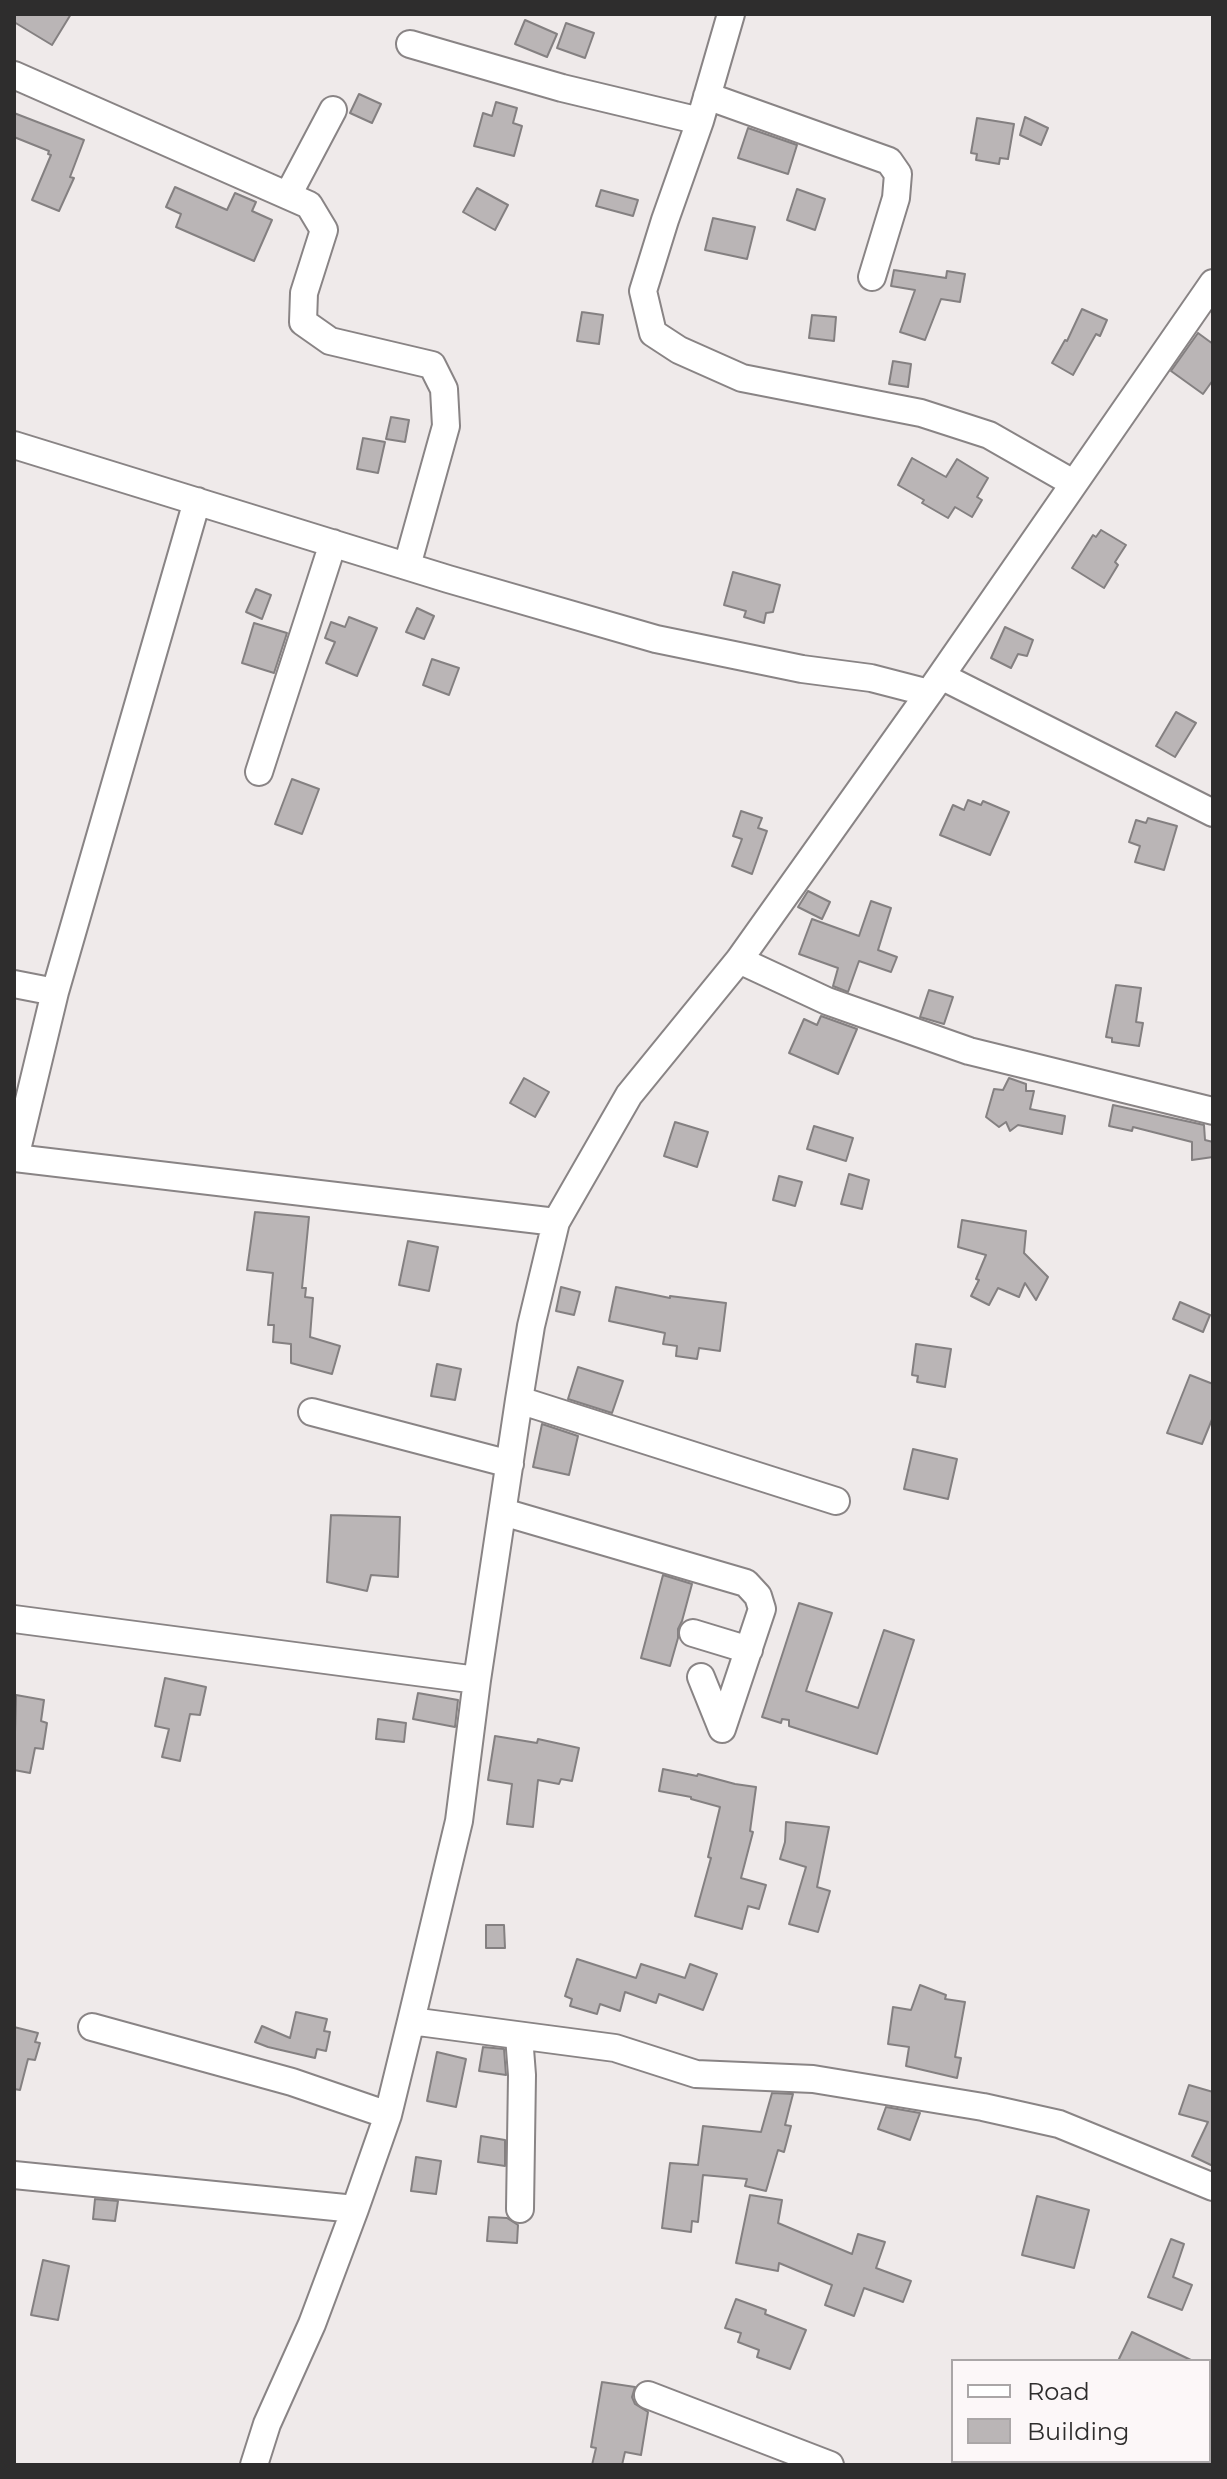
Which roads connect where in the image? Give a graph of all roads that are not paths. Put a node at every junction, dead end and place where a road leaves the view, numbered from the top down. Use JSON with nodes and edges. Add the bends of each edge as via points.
{"nodes":[{"id":1,"x":731,"y":14,"type":"edge"},
{"id":2,"x":410,"y":44,"type":"dead end"},
{"id":3,"x":14,"y":75,"type":"edge"},
{"id":4,"x":704,"y":108,"type":"junction"},
{"id":5,"x":333,"y":110,"type":"dead end"},
{"id":6,"x":288,"y":195,"type":"junction"},
{"id":7,"x":872,"y":277,"type":"dead end"},
{"id":8,"x":1213,"y":283,"type":"edge"},
{"id":9,"x":14,"y":445,"type":"edge"},
{"id":10,"x":1073,"y":483,"type":"junction"},
{"id":11,"x":197,"y":501,"type":"junction"},
{"id":12,"x":333,"y":543,"type":"junction"},
{"id":13,"x":407,"y":566,"type":"junction"},
{"id":14,"x":935,"y":685,"type":"junction"},
{"id":15,"x":259,"y":772,"type":"dead end"},
{"id":16,"x":1213,"y":813,"type":"edge"},
{"id":17,"x":739,"y":960,"type":"junction"},
{"id":18,"x":14,"y":984,"type":"edge"},
{"id":19,"x":55,"y":992,"type":"junction"},
{"id":20,"x":1213,"y":1111,"type":"edge"},
{"id":21,"x":556,"y":1222,"type":"junction"},
{"id":22,"x":519,"y":1400,"type":"junction"},
{"id":23,"x":312,"y":1412,"type":"dead end"},
{"id":24,"x":510,"y":1464,"type":"junction"},
{"id":25,"x":836,"y":1501,"type":"dead end"},
{"id":26,"x":503,"y":1512,"type":"junction"},
{"id":27,"x":14,"y":1619,"type":"edge"},
{"id":28,"x":693,"y":1633,"type":"dead end"},
{"id":29,"x":749,"y":1650,"type":"junction"},
{"id":30,"x":701,"y":1677,"type":"dead end"},
{"id":31,"x":477,"y":1680,"type":"junction"},
{"id":32,"x":411,"y":2021,"type":"junction"},
{"id":33,"x":92,"y":2027,"type":"dead end"},
{"id":34,"x":519,"y":2036,"type":"junction"},
{"id":35,"x":388,"y":2115,"type":"junction"},
{"id":36,"x":14,"y":2175,"type":"edge"},
{"id":37,"x":1213,"y":2187,"type":"edge"},
{"id":38,"x":355,"y":2209,"type":"junction"},
{"id":39,"x":520,"y":2209,"type":"dead end"},
{"id":40,"x":648,"y":2395,"type":"dead end"},
{"id":41,"x":254,"y":2465,"type":"edge"},
{"id":42,"x":830,"y":2465,"type":"edge"}],
"edges":[{"from":1,"to":4,"type":"street"},
{"from":2,"to":4,"type":"street","via":[[562,88]]},
{"from":3,"to":6,"type":"street"},
{"from":4,"to":7,"type":"street","via":[[889,161],[898,174],[896,198]]},
{"from":4,"to":10,"type":"street","via":[[643,291],[653,333],[742,378],[921,413],[989,435]]},
{"from":5,"to":6,"type":"street"},
{"from":6,"to":13,"type":"street","via":[[309,205],[324,230],[304,293],[303,322],[330,341],[432,365],[444,389],[446,426]]},
{"from":8,"to":10,"type":"street"},
{"from":9,"to":11,"type":"street"},
{"from":10,"to":14,"type":"street"},
{"from":11,"to":12,"type":"street"},
{"from":11,"to":19,"type":"street"},
{"from":12,"to":13,"type":"street"},
{"from":12,"to":15,"type":"street"},
{"from":13,"to":14,"type":"street","via":[[656,639],[802,669]]},
{"from":14,"to":16,"type":"street"},
{"from":14,"to":17,"type":"street"},
{"from":17,"to":20,"type":"street","via":[[827,1001],[969,1051]]},
{"from":17,"to":21,"type":"street","via":[[629,1095]]},
{"from":18,"to":19,"type":"street"},
{"from":19,"to":21,"type":"street","via":[[15,1158]]},
{"from":21,"to":22,"type":"street"},
{"from":22,"to":24,"type":"street"},
{"from":22,"to":25,"type":"street"},
{"from":23,"to":24,"type":"street"},
{"from":24,"to":26,"type":"street"},
{"from":26,"to":29,"type":"street","via":[[746,1583],[762,1609]]},
{"from":26,"to":31,"type":"street"},
{"from":27,"to":31,"type":"street"},
{"from":28,"to":29,"type":"street"},
{"from":29,"to":30,"type":"street","via":[[722,1729]]},
{"from":31,"to":32,"type":"street","via":[[459,1821]]},
{"from":32,"to":34,"type":"street"},
{"from":32,"to":35,"type":"street"},
{"from":33,"to":35,"type":"street","via":[[292,2082]]},
{"from":34,"to":37,"type":"street","via":[[615,2048],[696,2074],[813,2079],[983,2107],[1059,2124]]},
{"from":34,"to":39,"type":"street"},
{"from":35,"to":38,"type":"street"},
{"from":36,"to":38,"type":"street"},
{"from":38,"to":41,"type":"street"},
{"from":40,"to":42,"type":"street"}]}
